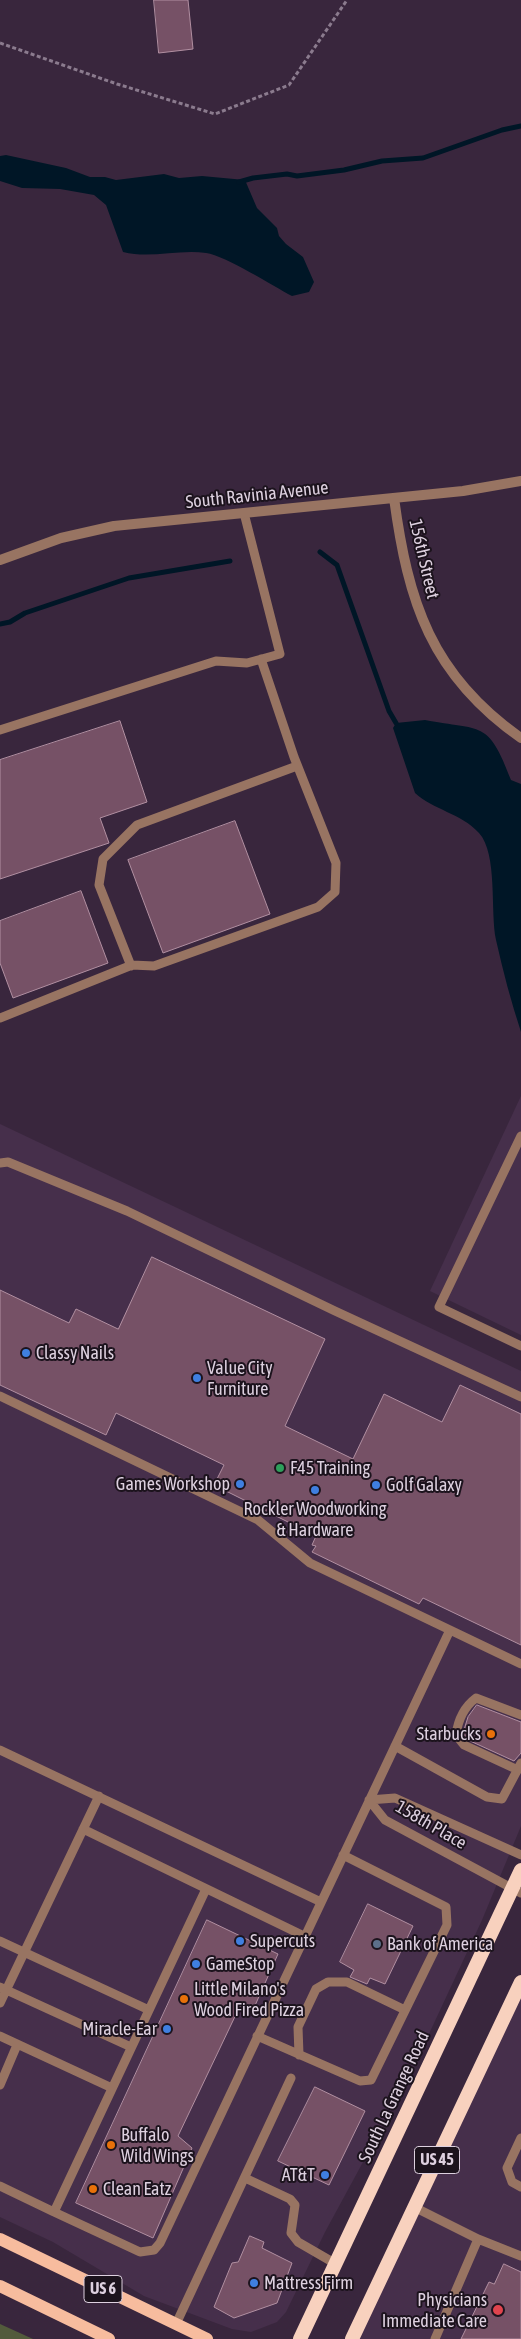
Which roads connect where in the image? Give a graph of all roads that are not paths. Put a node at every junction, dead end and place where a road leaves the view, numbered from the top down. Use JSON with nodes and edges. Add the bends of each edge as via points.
{"nodes":[{"id":1,"x":521,"y":481,"type":"edge"},
{"id":2,"x":394,"y":498,"type":"junction"},
{"id":3,"x":244,"y":513,"type":"junction"},
{"id":4,"x":0,"y":560,"type":"edge"},
{"id":5,"x":261,"y":659,"type":"junction"},
{"id":6,"x":0,"y":730,"type":"edge"},
{"id":7,"x":521,"y":738,"type":"edge"},
{"id":8,"x":297,"y":766,"type":"junction"},
{"id":9,"x":131,"y":966,"type":"junction"},
{"id":10,"x":0,"y":1018,"type":"edge"},
{"id":11,"x":521,"y":1136,"type":"edge"},
{"id":12,"x":0,"y":1163,"type":"edge"},
{"id":13,"x":521,"y":1346,"type":"edge"},
{"id":14,"x":0,"y":1396,"type":"edge"},
{"id":15,"x":521,"y":1397,"type":"edge"},
{"id":16,"x":450,"y":1630,"type":"junction"},
{"id":17,"x":521,"y":1664,"type":"edge"},
{"id":18,"x":521,"y":1715,"type":"edge"},
{"id":19,"x":395,"y":1746,"type":"junction"},
{"id":20,"x":0,"y":1750,"type":"edge"},
{"id":21,"x":519,"y":1767,"type":"edge"},
{"id":22,"x":99,"y":1796,"type":"junction"},
{"id":23,"x":369,"y":1800,"type":"junction"},
{"id":24,"x":83,"y":1829,"type":"junction"},
{"id":25,"x":343,"y":1855,"type":"junction"},
{"id":26,"x":521,"y":1856,"type":"edge"},
{"id":27,"x":521,"y":1870,"type":"edge"},
{"id":28,"x":206,"y":1889,"type":"junction"},
{"id":29,"x":517,"y":1891,"type":"edge"},
{"id":30,"x":320,"y":1902,"type":"junction"},
{"id":31,"x":304,"y":1936,"type":"junction"},
{"id":32,"x":0,"y":1941,"type":"edge"},
{"id":33,"x":24,"y":1953,"type":"junction"},
{"id":34,"x":521,"y":1982,"type":"edge"},
{"id":35,"x":3,"y":1988,"type":"edge"},
{"id":36,"x":0,"y":2004,"type":"edge"},
{"id":37,"x":149,"y":2010,"type":"junction"},
{"id":38,"x":405,"y":2010,"type":"junction"},
{"id":39,"x":0,"y":2036,"type":"edge"},
{"id":40,"x":257,"y":2036,"type":"junction"},
{"id":41,"x":17,"y":2045,"type":"junction"},
{"id":42,"x":132,"y":2047,"type":"junction"},
{"id":43,"x":299,"y":2056,"type":"junction"},
{"id":44,"x":291,"y":2078,"type":"dead end"},
{"id":45,"x":0,"y":2085,"type":"edge"},
{"id":46,"x":112,"y":2088,"type":"junction"},
{"id":47,"x":521,"y":2138,"type":"edge"},
{"id":48,"x":245,"y":2178,"type":"junction"},
{"id":49,"x":0,"y":2186,"type":"edge"},
{"id":50,"x":521,"y":2186,"type":"edge"},
{"id":51,"x":414,"y":2207,"type":"junction"},
{"id":52,"x":54,"y":2212,"type":"junction"},
{"id":53,"x":0,"y":2239,"type":"edge"},
{"id":54,"x":478,"y":2239,"type":"junction"},
{"id":55,"x":521,"y":2256,"type":"edge"},
{"id":56,"x":336,"y":2264,"type":"junction"},
{"id":57,"x":0,"y":2286,"type":"edge"},
{"id":58,"x":176,"y":2324,"type":"junction"},
{"id":59,"x":109,"y":2339,"type":"edge"},
{"id":60,"x":207,"y":2339,"type":"edge"},
{"id":61,"x":300,"y":2339,"type":"edge"},
{"id":62,"x":352,"y":2339,"type":"edge"},
{"id":63,"x":435,"y":2339,"type":"edge"}],
"edges":[{"from":1,"to":2,"type":"street","name":"South Ravinia Avenue","via":[[463,492]]},
{"from":2,"to":3,"type":"street","name":"South Ravinia Avenue"},
{"from":2,"to":7,"type":"street","name":"156th Street","via":[[407,577],[427,631],[464,688],[497,721]]},
{"from":3,"to":4,"type":"street","name":"South Ravinia Avenue","via":[[114,526],[61,538]]},
{"from":3,"to":5,"type":"lane","via":[[280,654]]},
{"from":5,"to":6,"type":"lane","via":[[247,663],[216,661]]},
{"from":5,"to":8,"type":"lane"},
{"from":8,"to":9,"type":"lane","via":[[136,825],[104,859],[99,885]]},
{"from":8,"to":9,"type":"lane","via":[[336,863],[335,892],[318,907],[154,966]]},
{"from":9,"to":10,"type":"lane"},
{"from":11,"to":13,"type":"lane","via":[[440,1307]]},
{"from":12,"to":15,"type":"lane","via":[[8,1162],[127,1210]]},
{"from":14,"to":16,"type":"lane","via":[[258,1520],[310,1563]]},
{"from":16,"to":17,"type":"lane"},
{"from":16,"to":19,"type":"lane"},
{"from":18,"to":21,"type":"lane","via":[[476,1698],[467,1704],[456,1735],[464,1745]]},
{"from":19,"to":21,"type":"lane","via":[[487,1797],[502,1799]]},
{"from":19,"to":23,"type":"lane"},
{"from":20,"to":22,"type":"lane"},
{"from":22,"to":24,"type":"lane"},
{"from":22,"to":30,"type":"lane"},
{"from":23,"to":25,"type":"lane"},
{"from":23,"to":26,"type":"lane","name":"158th Place","via":[[395,1798]]},
{"from":23,"to":29,"type":"lane","name":"158th Place","via":[[386,1820]]},
{"from":24,"to":28,"type":"lane"},
{"from":24,"to":33,"type":"lane"},
{"from":25,"to":30,"type":"lane"},
{"from":25,"to":38,"type":"lane","via":[[446,1907],[447,1925]]},
{"from":27,"to":29,"type":"highway","name":"South La Grange Road","number":"US 45"},
{"from":28,"to":31,"type":"lane"},
{"from":28,"to":37,"type":"lane"},
{"from":29,"to":56,"type":"highway","name":"South La Grange Road","number":"US 45"},
{"from":30,"to":31,"type":"lane"},
{"from":31,"to":40,"type":"lane"},
{"from":32,"to":33,"type":"lane"},
{"from":33,"to":35,"type":"lane"},
{"from":33,"to":37,"type":"lane"},
{"from":34,"to":51,"type":"highway","number":"US 45"},
{"from":35,"to":36,"type":"lane"},
{"from":35,"to":42,"type":"lane"},
{"from":37,"to":42,"type":"lane"},
{"from":38,"to":43,"type":"lane","via":[[371,2080],[360,2081]]},
{"from":38,"to":43,"type":"lane","via":[[346,1982],[328,1982],[316,1990],[298,2028]]},
{"from":39,"to":41,"type":"lane"},
{"from":40,"to":43,"type":"lane"},
{"from":40,"to":52,"type":"lane","via":[[154,2250],[140,2252]]},
{"from":41,"to":45,"type":"lane"},
{"from":41,"to":46,"type":"lane"},
{"from":42,"to":46,"type":"lane"},
{"from":44,"to":48,"type":"lane"},
{"from":46,"to":52,"type":"lane"},
{"from":47,"to":50,"type":"lane","via":[[507,2168],[512,2182]]},
{"from":48,"to":56,"type":"lane","via":[[290,2199],[295,2205],[291,2233],[298,2242]]},
{"from":48,"to":58,"type":"lane"},
{"from":49,"to":52,"type":"lane"},
{"from":51,"to":54,"type":"lane"},
{"from":51,"to":62,"type":"highway","number":"US 45"},
{"from":53,"to":58,"type":"main road","number":"US 6"},
{"from":54,"to":55,"type":"lane"},
{"from":54,"to":63,"type":"lane"},
{"from":56,"to":61,"type":"highway","name":"South La Grange Road","number":"US 45"},
{"from":57,"to":59,"type":"main road","number":"US 6"},
{"from":58,"to":60,"type":"main road","number":"US 6"}]}
